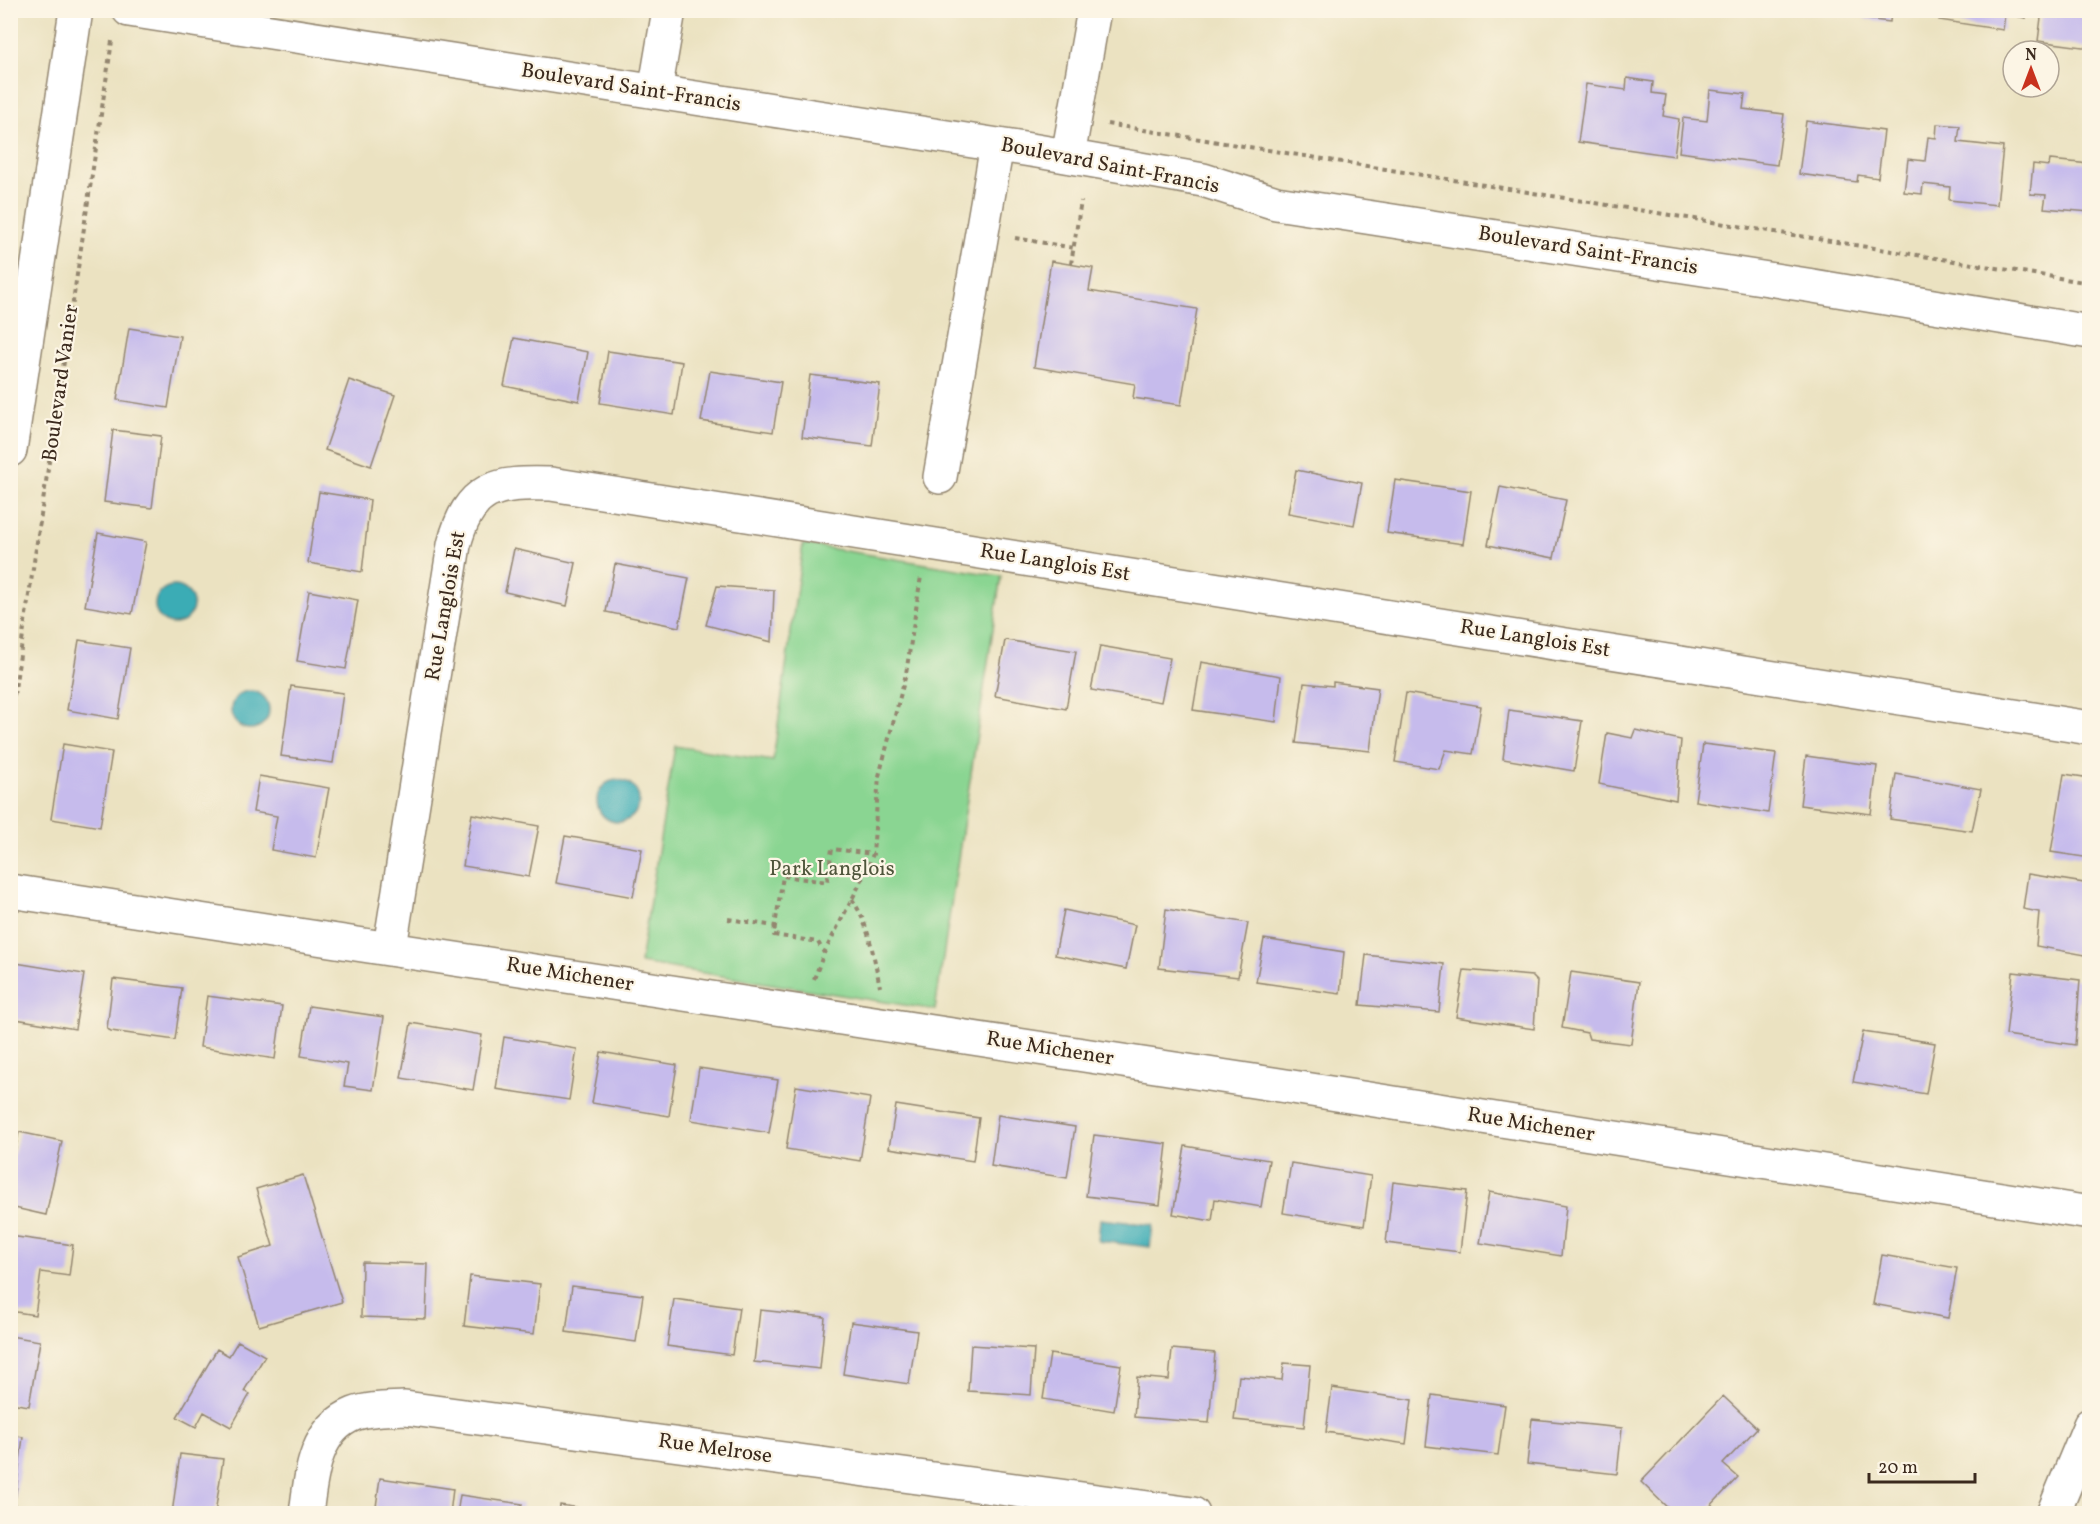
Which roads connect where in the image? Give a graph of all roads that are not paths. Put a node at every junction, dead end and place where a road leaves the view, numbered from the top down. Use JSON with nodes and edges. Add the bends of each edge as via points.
{"nodes":[{"id":1,"x":76,"y":10,"type":"edge"},
{"id":2,"x":129,"y":10,"type":"edge"},
{"id":3,"x":669,"y":10,"type":"edge"},
{"id":4,"x":1094,"y":10,"type":"edge"},
{"id":5,"x":655,"y":92,"type":"junction"},
{"id":6,"x":997,"y":145,"type":"junction"},
{"id":7,"x":1068,"y":156,"type":"junction"},
{"id":8,"x":2090,"y":332,"type":"edge"},
{"id":9,"x":14,"y":402,"type":"edge"},
{"id":10,"x":10,"y":450,"type":"edge"},
{"id":11,"x":940,"y":477,"type":"dead end"},
{"id":12,"x":2090,"y":728,"type":"edge"},
{"id":13,"x":10,"y":891,"type":"edge"},
{"id":14,"x":390,"y":947,"type":"junction"},
{"id":15,"x":2090,"y":1213,"type":"edge"},
{"id":16,"x":2090,"y":1425,"type":"edge"},
{"id":17,"x":306,"y":1514,"type":"edge"},
{"id":18,"x":1193,"y":1514,"type":"edge"},
{"id":19,"x":2054,"y":1514,"type":"edge"}],
"edges":[{"from":1,"to":9,"type":"street","name":"Boulevard Vanier"},
{"from":2,"to":5,"type":"street","name":"Boulevard Saint-Francis"},
{"from":3,"to":5,"type":"street"},
{"from":4,"to":7,"type":"street"},
{"from":5,"to":6,"type":"street","name":"Boulevard Saint-Francis"},
{"from":6,"to":7,"type":"street","name":"Boulevard Saint-Francis"},
{"from":6,"to":11,"type":"street"},
{"from":7,"to":8,"type":"street","name":"Boulevard Saint-Francis","via":[[1203,180],[1276,203]]},
{"from":9,"to":10,"type":"street","name":"Boulevard Vanier"},
{"from":12,"to":14,"type":"street","name":"Rue Langlois Est","via":[[574,487],[507,485],[476,499],[465,511],[454,546]]},
{"from":13,"to":14,"type":"street","name":"Rue Michener"},
{"from":14,"to":15,"type":"street","name":"Rue Michener"},
{"from":16,"to":19,"type":"street"},
{"from":17,"to":18,"type":"street","name":"Rue Melrose","via":[[317,1454],[337,1423],[356,1414],[405,1408]]}]}
